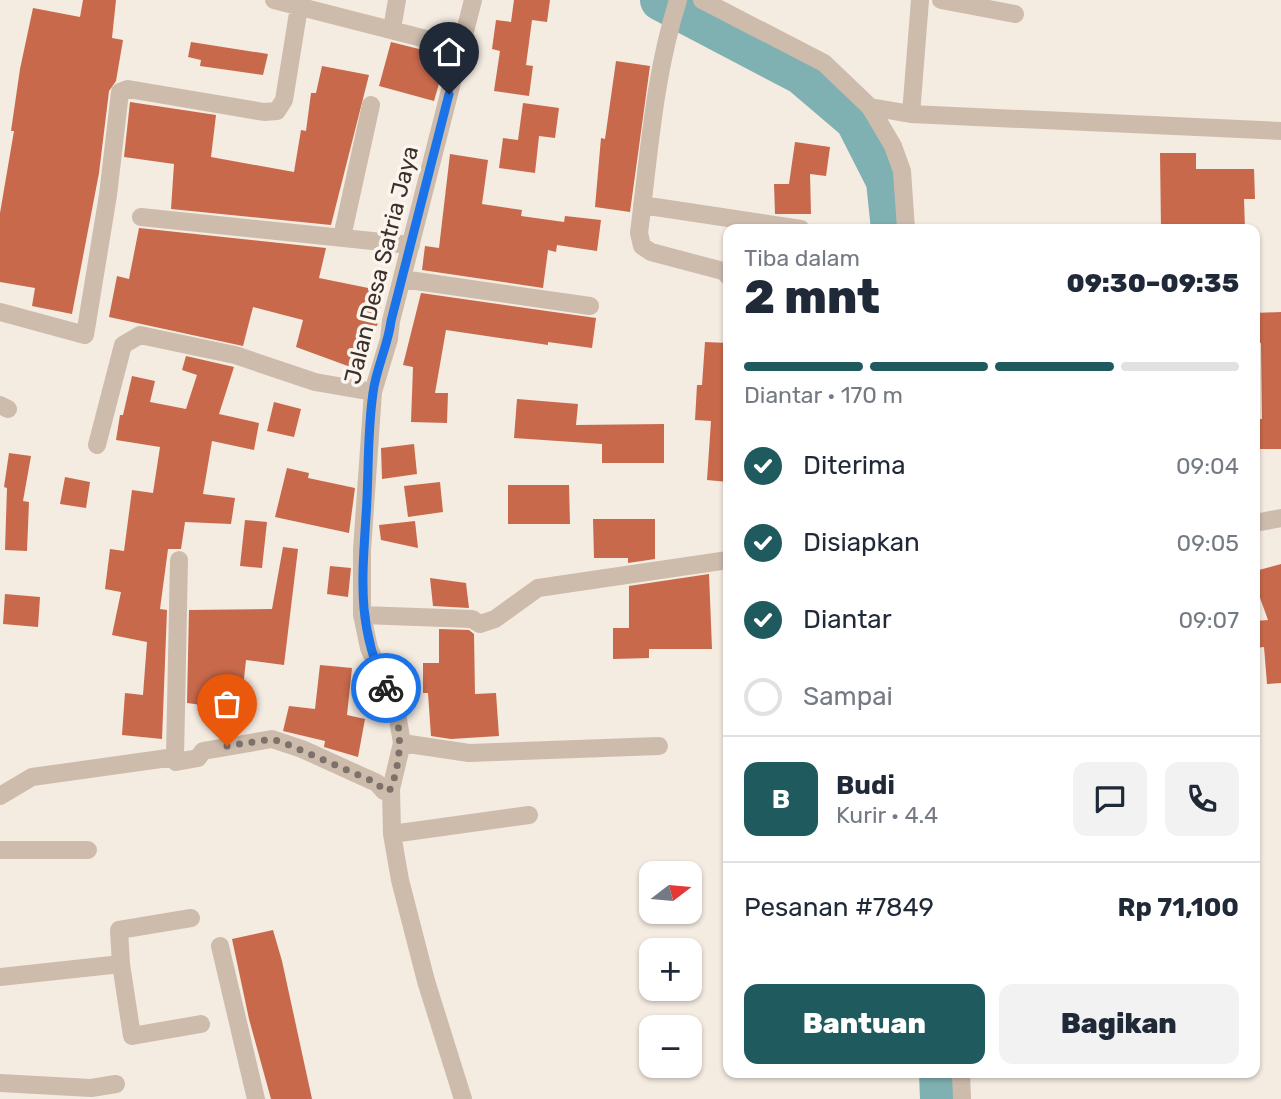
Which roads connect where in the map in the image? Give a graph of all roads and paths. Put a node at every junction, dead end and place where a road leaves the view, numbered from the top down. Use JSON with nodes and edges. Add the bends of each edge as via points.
{"nodes":[{"id":1,"x":274,"y":0,"type":"edge"},
{"id":2,"x":397,"y":0,"type":"edge"},
{"id":3,"x":473,"y":0,"type":"edge"},
{"id":4,"x":678,"y":0,"type":"edge"},
{"id":5,"x":702,"y":0,"type":"edge"},
{"id":6,"x":920,"y":0,"type":"edge"},
{"id":7,"x":941,"y":0,"type":"edge"},
{"id":8,"x":299,"y":7,"type":"junction"},
{"id":9,"x":1015,"y":14,"type":"dead end"},
{"id":10,"x":392,"y":29,"type":"junction"},
{"id":11,"x":461,"y":48,"type":"junction"},
{"id":12,"x":371,"y":105,"type":"dead end"},
{"id":13,"x":870,"y":107,"type":"junction"},
{"id":14,"x":911,"y":114,"type":"junction"},
{"id":15,"x":1281,"y":131,"type":"edge"},
{"id":16,"x":642,"y":205,"type":"junction"},
{"id":17,"x":141,"y":217,"type":"dead end"},
{"id":18,"x":768,"y":224,"type":"edge"},
{"id":19,"x":906,"y":224,"type":"edge"},
{"id":20,"x":342,"y":237,"type":"junction"},
{"id":21,"x":411,"y":245,"type":"junction"},
{"id":22,"x":723,"y":271,"type":"edge"},
{"id":23,"x":402,"y":279,"type":"junction"},
{"id":24,"x":590,"y":306,"type":"dead end"},
{"id":25,"x":0,"y":312,"type":"edge"},
{"id":26,"x":373,"y":393,"type":"junction"},
{"id":27,"x":97,"y":445,"type":"dead end"},
{"id":28,"x":1281,"y":518,"type":"edge"},
{"id":29,"x":1260,"y":522,"type":"edge"},
{"id":30,"x":179,"y":560,"type":"dead end"},
{"id":31,"x":723,"y":561,"type":"edge"},
{"id":32,"x":362,"y":614,"type":"junction"},
{"id":33,"x":402,"y":743,"type":"junction"},
{"id":34,"x":659,"y":746,"type":"dead end"},
{"id":35,"x":175,"y":757,"type":"junction"},
{"id":36,"x":391,"y":789,"type":"junction"},
{"id":37,"x":0,"y":796,"type":"edge"},
{"id":38,"x":530,"y":815,"type":"dead end"},
{"id":39,"x":391,"y":834,"type":"junction"},
{"id":40,"x":0,"y":850,"type":"edge"},
{"id":41,"x":88,"y":850,"type":"dead end"},
{"id":42,"x":191,"y":918,"type":"dead end"},
{"id":43,"x":220,"y":946,"type":"dead end"},
{"id":44,"x":121,"y":964,"type":"junction"},
{"id":45,"x":0,"y":976,"type":"edge"},
{"id":46,"x":201,"y":1024,"type":"dead end"},
{"id":47,"x":961,"y":1078,"type":"edge"},
{"id":48,"x":0,"y":1083,"type":"edge"},
{"id":49,"x":116,"y":1084,"type":"dead end"},
{"id":50,"x":256,"y":1099,"type":"edge"},
{"id":51,"x":463,"y":1099,"type":"edge"},
{"id":52,"x":962,"y":1099,"type":"edge"}],
"edges":[{"from":1,"to":8,"type":"street"},
{"from":2,"to":10,"type":"street"},
{"from":3,"to":11,"type":"street","name":"Jalan Desa Satria Jaya"},
{"from":4,"to":16,"type":"street","via":[[654,93]]},
{"from":5,"to":13,"type":"street","via":[[824,63]]},
{"from":6,"to":14,"type":"street"},
{"from":7,"to":9,"type":"street"},
{"from":8,"to":10,"type":"street"},
{"from":8,"to":25,"type":"street","via":[[284,100],[276,111],[128,89],[120,92],[85,335]]},
{"from":10,"to":11,"type":"street"},
{"from":11,"to":21,"type":"street","name":"Jalan Desa Satria Jaya"},
{"from":12,"to":20,"type":"street"},
{"from":13,"to":14,"type":"street"},
{"from":13,"to":19,"type":"street","via":[[902,171]]},
{"from":14,"to":15,"type":"street"},
{"from":16,"to":18,"type":"street"},
{"from":16,"to":22,"type":"street","via":[[642,246]]},
{"from":17,"to":20,"type":"street"},
{"from":20,"to":21,"type":"street"},
{"from":21,"to":23,"type":"street","name":"Jalan Desa Satria Jaya"},
{"from":23,"to":24,"type":"street"},
{"from":23,"to":26,"type":"street","name":"Jalan Desa Satria Jaya"},
{"from":26,"to":27,"type":"street","via":[[315,382],[235,355],[145,335],[123,345]]},
{"from":26,"to":32,"type":"street","name":"Jalan Desa Satria Jaya"},
{"from":28,"to":29,"type":"street"},
{"from":30,"to":35,"type":"street"},
{"from":31,"to":32,"type":"street","via":[[538,588],[495,619],[480,624],[472,619]]},
{"from":32,"to":33,"type":"street","name":"Jalan Desa Satria Jaya","via":[[369,648],[396,708]]},
{"from":33,"to":34,"type":"street","via":[[469,753]]},
{"from":33,"to":36,"type":"street","name":"Jalan Desa Satria Jaya"},
{"from":35,"to":36,"type":"street","via":[[176,762],[198,758],[202,751],[272,739],[377,783],[384,791]]},
{"from":35,"to":37,"type":"street","via":[[32,777]]},
{"from":36,"to":39,"type":"street","name":"Jalan Desa Satria Jaya"},
{"from":38,"to":39,"type":"street"},
{"from":39,"to":51,"type":"street","name":"Jalan Desa Satria Jaya","via":[[407,912]]},
{"from":40,"to":41,"type":"street"},
{"from":42,"to":44,"type":"street","via":[[119,930]]},
{"from":43,"to":50,"type":"street"},
{"from":44,"to":45,"type":"street"},
{"from":44,"to":46,"type":"street","via":[[132,1036]]},
{"from":47,"to":52,"type":"street"},
{"from":48,"to":49,"type":"street","via":[[91,1088]]}]}
